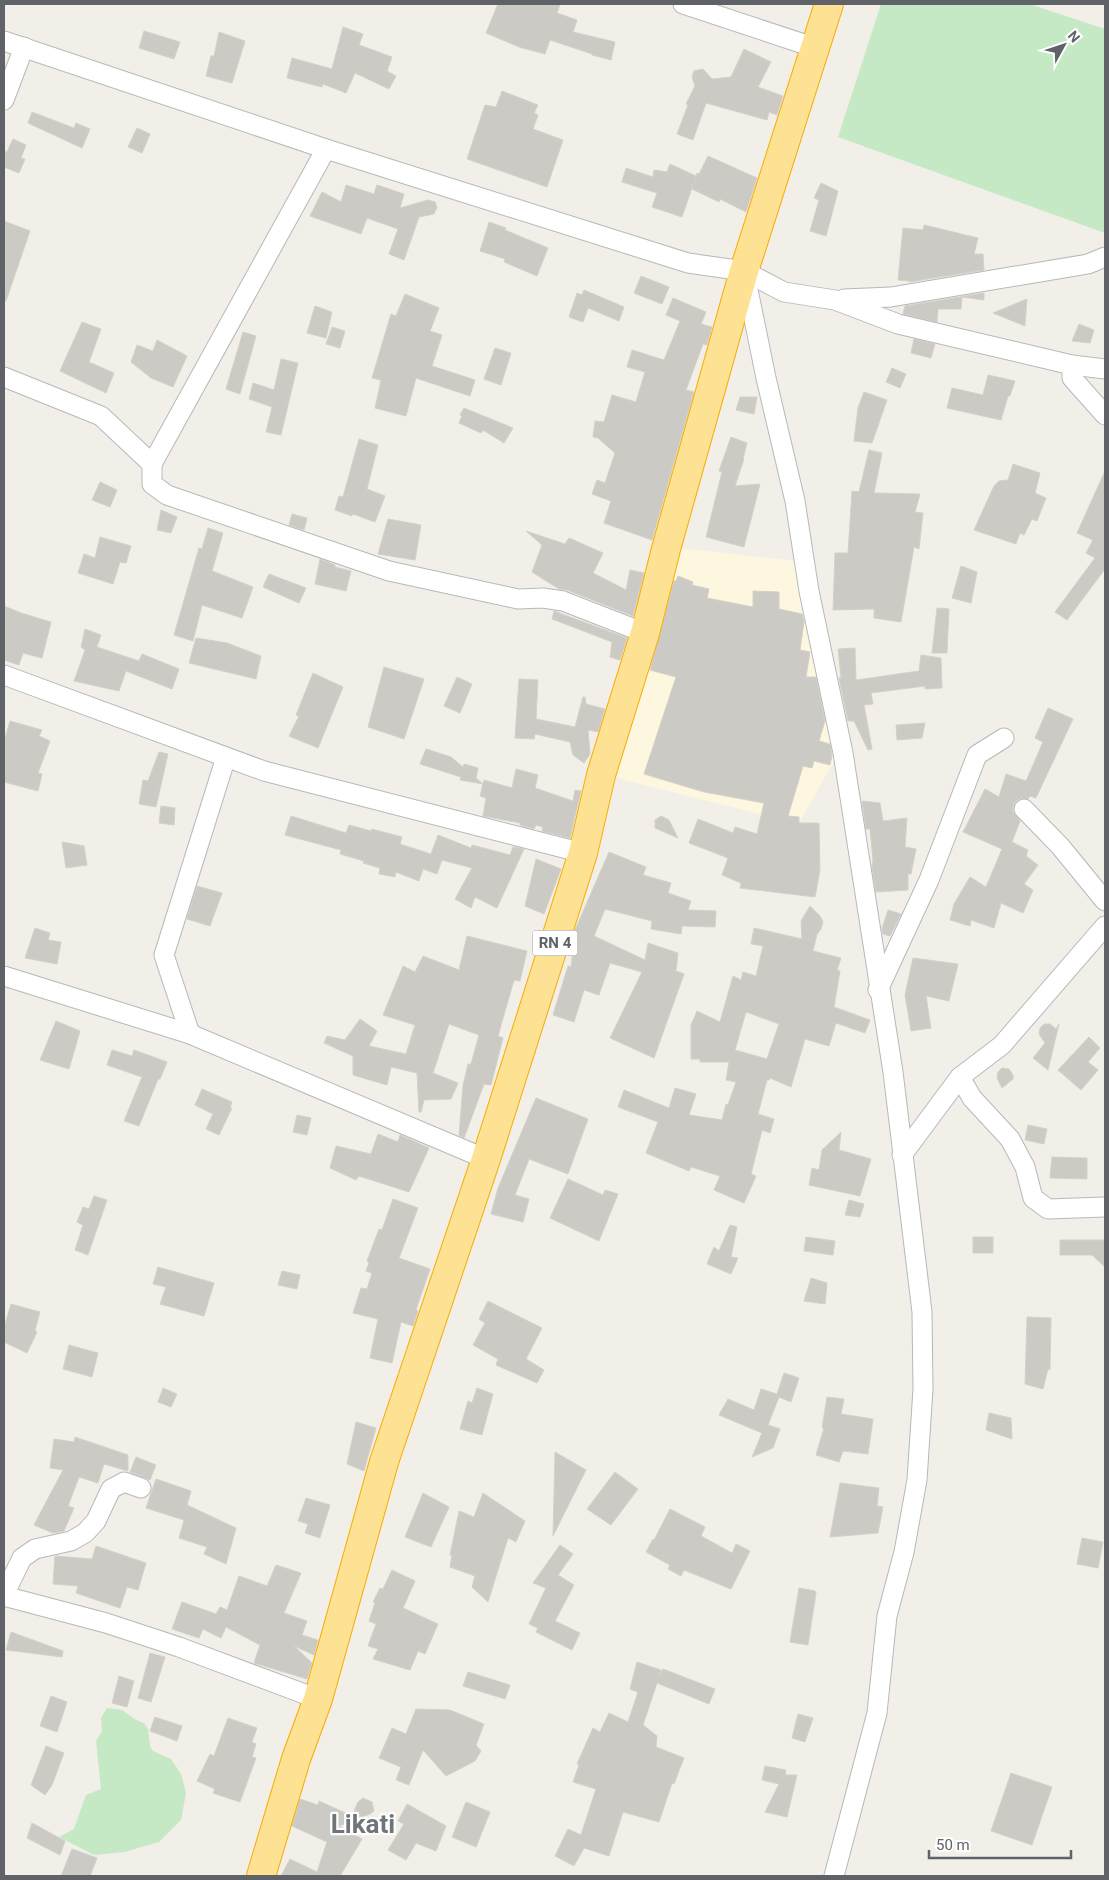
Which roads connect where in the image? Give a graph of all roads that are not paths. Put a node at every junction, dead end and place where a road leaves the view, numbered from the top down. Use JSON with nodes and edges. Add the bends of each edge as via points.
{"nodes":[{"id":1,"x":683,"y":4,"type":"edge"},
{"id":2,"x":829,"y":4,"type":"edge"},
{"id":3,"x":4,"y":41,"type":"edge"},
{"id":4,"x":24,"y":47,"type":"junction"},
{"id":5,"x":816,"y":48,"type":"junction"},
{"id":6,"x":4,"y":100,"type":"edge"},
{"id":7,"x":326,"y":149,"type":"junction"},
{"id":8,"x":1105,"y":257,"type":"edge"},
{"id":9,"x":744,"y":271,"type":"junction"},
{"id":10,"x":835,"y":300,"type":"junction"},
{"id":11,"x":1072,"y":365,"type":"junction"},
{"id":12,"x":1105,"y":369,"type":"edge"},
{"id":13,"x":4,"y":377,"type":"edge"},
{"id":14,"x":1105,"y":415,"type":"edge"},
{"id":15,"x":152,"y":464,"type":"junction"},
{"id":16,"x":646,"y":633,"type":"junction"},
{"id":17,"x":4,"y":675,"type":"edge"},
{"id":18,"x":1004,"y":738,"type":"dead end"},
{"id":19,"x":226,"y":757,"type":"junction"},
{"id":20,"x":1024,"y":809,"type":"dead end"},
{"id":21,"x":583,"y":853,"type":"junction"},
{"id":22,"x":1105,"y":901,"type":"edge"},
{"id":23,"x":1105,"y":926,"type":"edge"},
{"id":24,"x":4,"y":976,"type":"edge"},
{"id":25,"x":878,"y":990,"type":"junction"},
{"id":26,"x":190,"y":1034,"type":"junction"},
{"id":27,"x":960,"y":1077,"type":"junction"},
{"id":28,"x":902,"y":1155,"type":"junction"},
{"id":29,"x":486,"y":1159,"type":"junction"},
{"id":30,"x":1105,"y":1207,"type":"edge"},
{"id":31,"x":141,"y":1488,"type":"dead end"},
{"id":32,"x":4,"y":1595,"type":"edge"},
{"id":33,"x":318,"y":1699,"type":"junction"},
{"id":34,"x":261,"y":1876,"type":"edge"},
{"id":35,"x":834,"y":1876,"type":"edge"}],
"edges":[{"from":1,"to":5,"type":"street"},
{"from":2,"to":5,"type":"highway","number":"RN 4"},
{"from":3,"to":4,"type":"street"},
{"from":4,"to":6,"type":"street"},
{"from":4,"to":7,"type":"street"},
{"from":5,"to":9,"type":"highway","number":"RN 4"},
{"from":7,"to":9,"type":"street","via":[[688,264]]},
{"from":7,"to":15,"type":"street"},
{"from":8,"to":10,"type":"street","via":[[1088,264],[890,297]]},
{"from":9,"to":10,"type":"street","via":[[784,292]]},
{"from":9,"to":16,"type":"highway","number":"RN 4","via":[[666,549]]},
{"from":9,"to":25,"type":"street","via":[[795,501],[809,591],[843,753]]},
{"from":10,"to":11,"type":"street","via":[[898,324]]},
{"from":11,"to":12,"type":"street"},
{"from":11,"to":14,"type":"street","via":[[1072,378]]},
{"from":13,"to":15,"type":"street","via":[[101,416]]},
{"from":15,"to":16,"type":"street","via":[[152,484],[167,495],[390,571],[518,599],[562,601]]},
{"from":16,"to":21,"type":"highway","number":"RN 4","via":[[600,775]]},
{"from":17,"to":19,"type":"street"},
{"from":18,"to":25,"type":"street","via":[[977,755],[929,880]]},
{"from":19,"to":21,"type":"street","via":[[264,771]]},
{"from":19,"to":26,"type":"street","via":[[164,955]]},
{"from":20,"to":22,"type":"street","via":[[1060,846]]},
{"from":21,"to":29,"type":"highway","number":"RN 4"},
{"from":23,"to":27,"type":"street","via":[[1002,1045]]},
{"from":24,"to":26,"type":"street"},
{"from":25,"to":28,"type":"street","via":[[893,1072]]},
{"from":26,"to":29,"type":"street"},
{"from":27,"to":28,"type":"street"},
{"from":27,"to":30,"type":"street","via":[[972,1098],[1010,1139],[1025,1167],[1032,1198],[1048,1209]]},
{"from":28,"to":35,"type":"street","via":[[922,1312],[923,1389],[917,1480],[904,1552],[887,1616],[878,1713]]},
{"from":29,"to":33,"type":"highway","number":"RN 4","via":[[384,1462]]},
{"from":31,"to":32,"type":"street","via":[[124,1482],[111,1489],[96,1521],[85,1533],[71,1541],[35,1549],[22,1558]]},
{"from":32,"to":33,"type":"street","via":[[116,1626]]},
{"from":33,"to":34,"type":"highway","number":"RN 4","via":[[296,1759]]}]}
